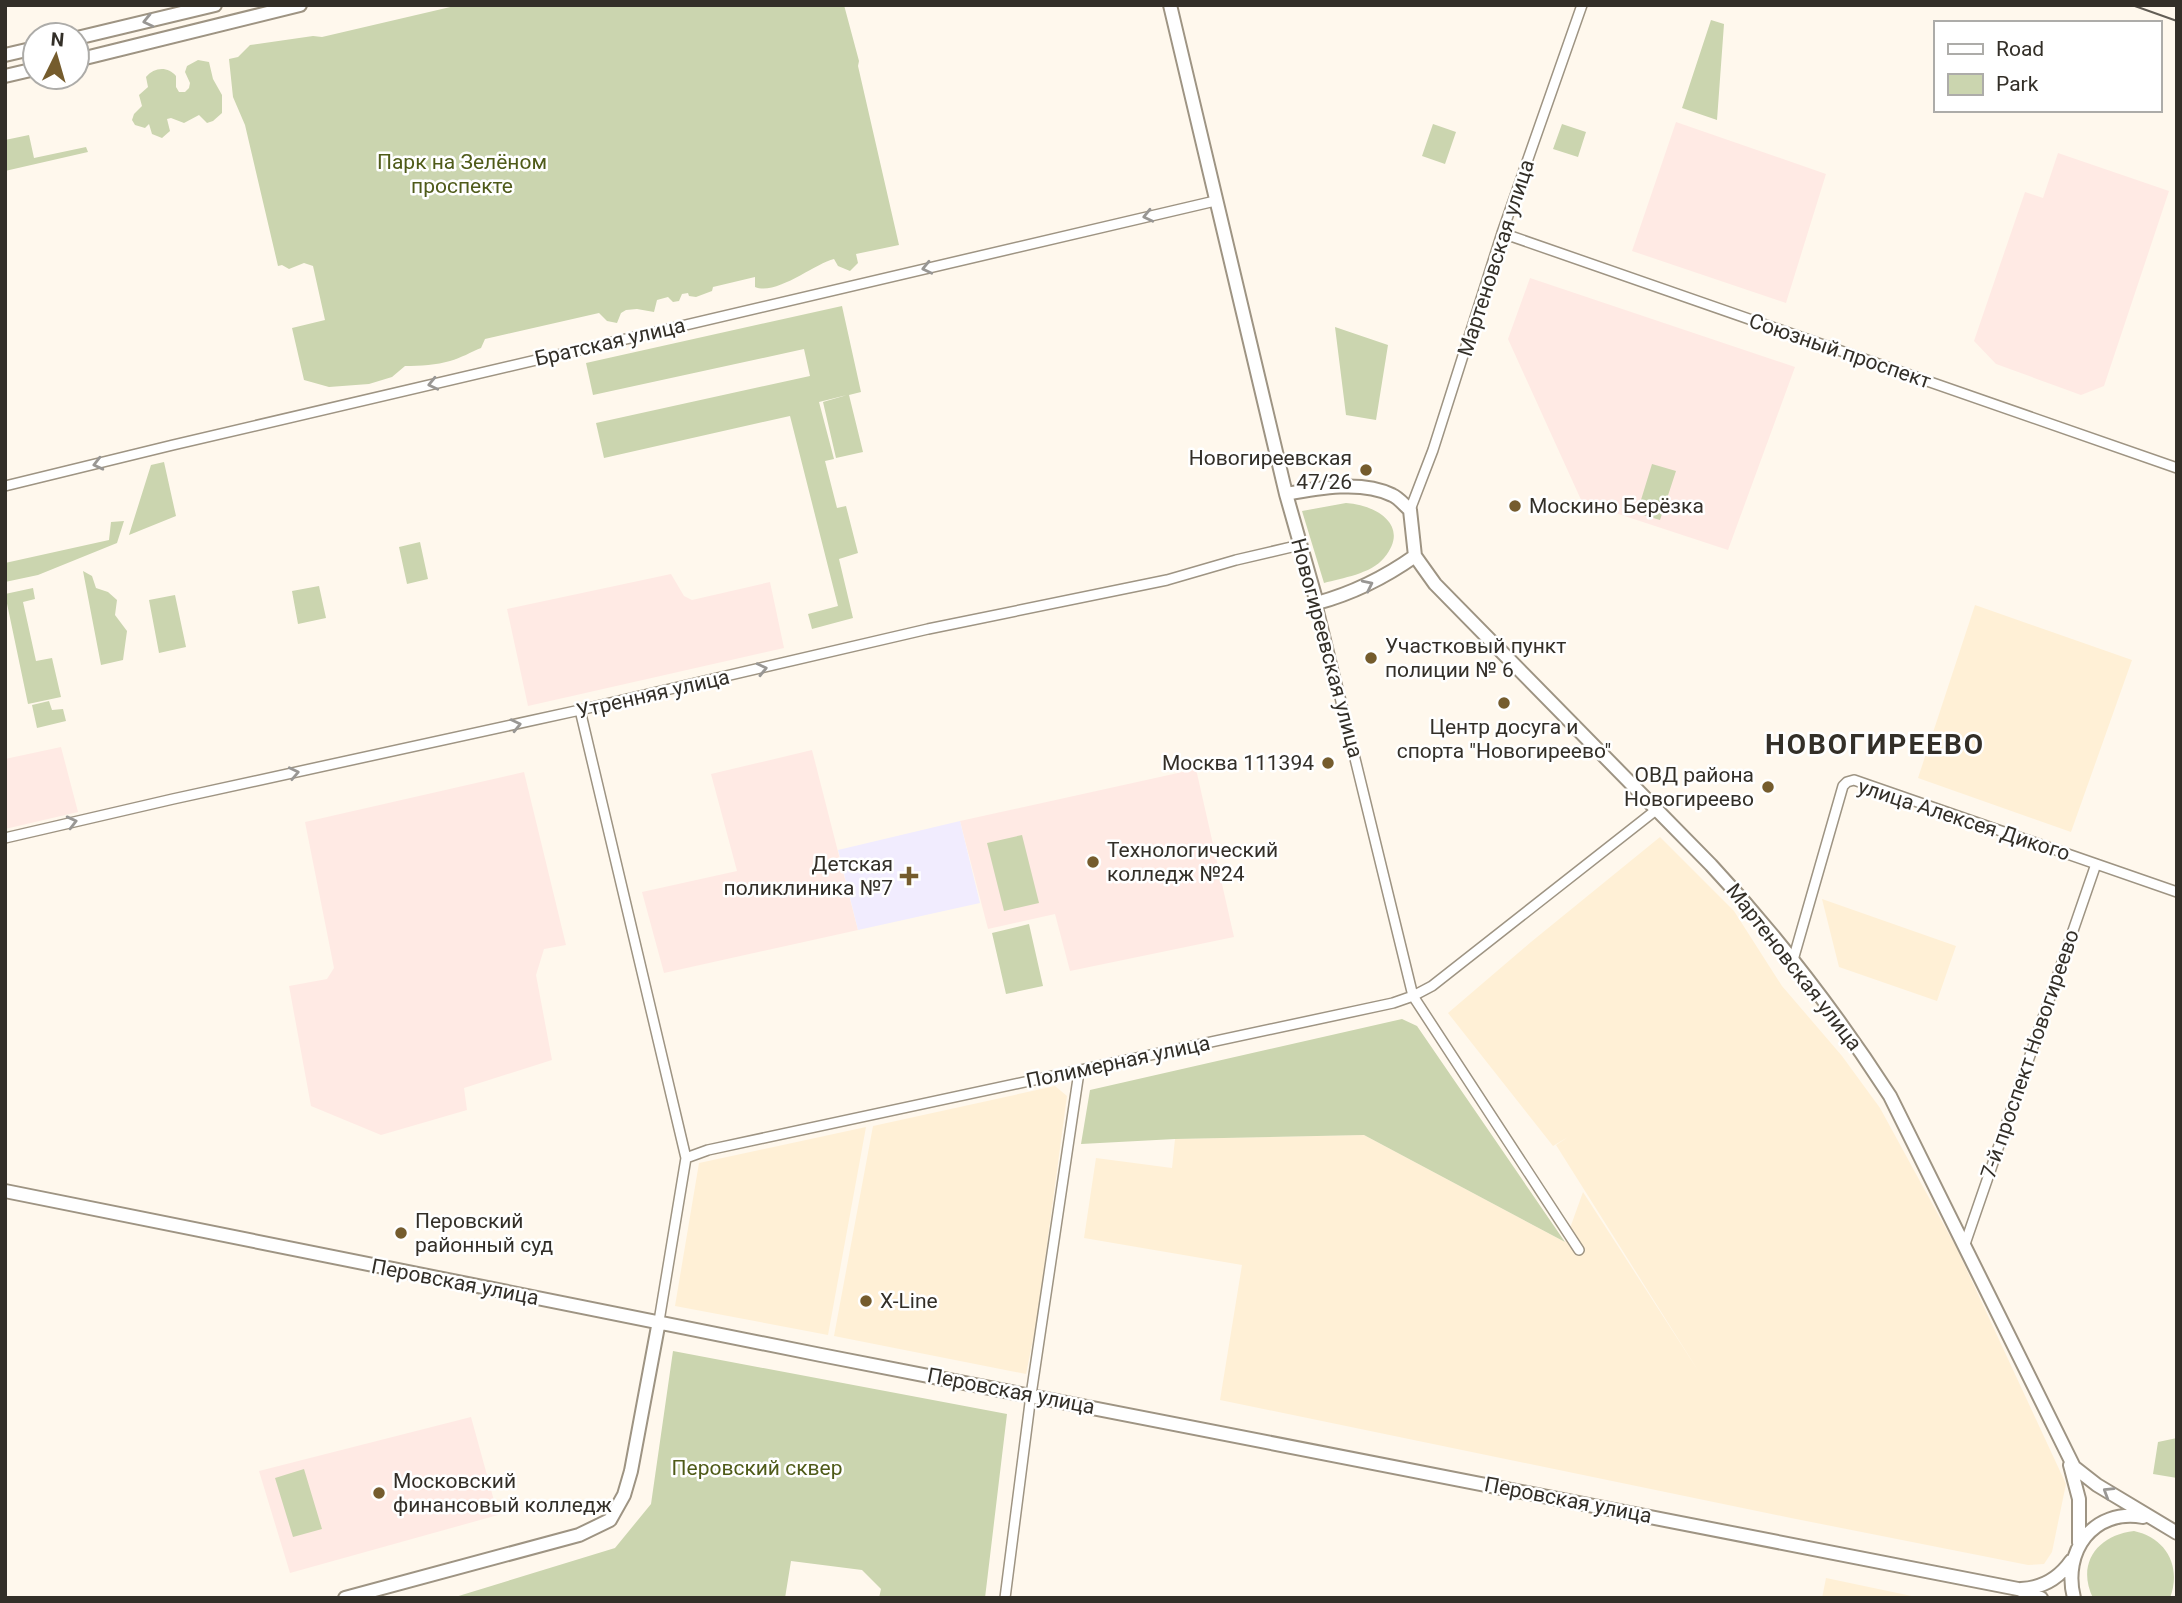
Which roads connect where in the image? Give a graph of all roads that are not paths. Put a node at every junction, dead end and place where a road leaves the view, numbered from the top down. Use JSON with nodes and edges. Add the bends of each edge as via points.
{"nodes":[{"id":1,"x":215,"y":5,"type":"edge"},
{"id":2,"x":300,"y":5,"type":"edge"},
{"id":3,"x":1170,"y":5,"type":"edge"},
{"id":4,"x":1582,"y":5,"type":"edge"},
{"id":5,"x":91,"y":35,"type":"edge"},
{"id":6,"x":91,"y":57,"type":"edge"},
{"id":7,"x":1214,"y":201,"type":"junction"},
{"id":8,"x":1503,"y":233,"type":"junction"},
{"id":9,"x":2177,"y":468,"type":"edge"},
{"id":10,"x":5,"y":486,"type":"edge"},
{"id":11,"x":1286,"y":494,"type":"junction"},
{"id":12,"x":1410,"y":510,"type":"junction"},
{"id":13,"x":1300,"y":545,"type":"junction"},
{"id":14,"x":1415,"y":556,"type":"junction"},
{"id":15,"x":1317,"y":603,"type":"junction"},
{"id":16,"x":580,"y":710,"type":"junction"},
{"id":17,"x":1656,"y":810,"type":"junction"},
{"id":18,"x":5,"y":838,"type":"edge"},
{"id":19,"x":2096,"y":864,"type":"junction"},
{"id":20,"x":2177,"y":892,"type":"edge"},
{"id":21,"x":1793,"y":960,"type":"junction"},
{"id":22,"x":1413,"y":996,"type":"junction"},
{"id":23,"x":1079,"y":1072,"type":"junction"},
{"id":24,"x":686,"y":1158,"type":"junction"},
{"id":25,"x":5,"y":1191,"type":"edge"},
{"id":26,"x":1965,"y":1244,"type":"junction"},
{"id":27,"x":1579,"y":1250,"type":"dead end"},
{"id":28,"x":659,"y":1321,"type":"junction"},
{"id":29,"x":1031,"y":1395,"type":"junction"},
{"id":30,"x":2066,"y":1455,"type":"junction"},
{"id":31,"x":2157,"y":1521,"type":"junction"},
{"id":32,"x":2174,"y":1533,"type":"edge"},
{"id":33,"x":2076,"y":1552,"type":"junction"},
{"id":34,"x":2018,"y":1589,"type":"junction"},
{"id":35,"x":345,"y":1598,"type":"edge"},
{"id":36,"x":1004,"y":1598,"type":"edge"},
{"id":37,"x":2040,"y":1598,"type":"edge"},
{"id":38,"x":2074,"y":1598,"type":"edge"}],
"edges":[{"from":1,"to":5,"type":"main road","one_way":true},
{"from":2,"to":6,"type":"main road"},
{"from":3,"to":7,"type":"main road","name":"Новогиреевская улица"},
{"from":4,"to":8,"type":"street","name":"Мартеновская улица"},
{"from":7,"to":10,"type":"street","name":"Братская улица","one_way":true},
{"from":7,"to":11,"type":"main road","name":"Новогиреевская улица"},
{"from":8,"to":9,"type":"street","name":"Союзный проспект"},
{"from":8,"to":12,"type":"street","name":"Мартеновская улица"},
{"from":11,"to":12,"type":"main road","via":[[1340,487],[1374,489],[1394,495]]},
{"from":11,"to":13,"type":"main road","name":"Новогиреевская улица"},
{"from":12,"to":14,"type":"main road"},
{"from":13,"to":15,"type":"main road","name":"Новогиреевская улица"},
{"from":16,"to":13,"type":"street","name":"Утренняя улица","one_way":true,"via":[[928,629],[1167,580]]},
{"from":15,"to":14,"type":"main road","one_way":true,"via":[[1364,587]]},
{"from":14,"to":17,"type":"main road","name":"Мартеновская улица","via":[[1435,584]]},
{"from":15,"to":22,"type":"street","name":"Новогиреевская улица"},
{"from":18,"to":16,"type":"street","name":"Утренняя улица","one_way":true},
{"from":16,"to":24,"type":"street"},
{"from":17,"to":21,"type":"main road","name":"Мартеновская улица","via":[[1753,910]]},
{"from":17,"to":22,"type":"street","name":"Полимерная улица","via":[[1432,986]]},
{"from":19,"to":20,"type":"street","name":"улица Алексея Дикого"},
{"from":19,"to":21,"type":"street","name":"улица Алексея Дикого","via":[[1854,780],[1847,782]]},
{"from":19,"to":26,"type":"street","name":"7-й проспект Новогиреево"},
{"from":21,"to":26,"type":"main road","name":"Мартеновская улица","via":[[1890,1096]]},
{"from":22,"to":23,"type":"street","name":"Полимерная улица"},
{"from":22,"to":27,"type":"street","name":"Новогиреевская улица"},
{"from":23,"to":24,"type":"street","name":"Полимерная улица"},
{"from":23,"to":29,"type":"street"},
{"from":24,"to":28,"type":"street"},
{"from":25,"to":28,"type":"main road","name":"Перовская улица"},
{"from":26,"to":30,"type":"main road","name":"Мартеновская улица"},
{"from":28,"to":29,"type":"main road","name":"Перовская улица"},
{"from":28,"to":35,"type":"main road","via":[[631,1471],[610,1520],[579,1535]]},
{"from":29,"to":34,"type":"main road","name":"Перовская улица"},
{"from":29,"to":36,"type":"street"},
{"from":31,"to":30,"type":"main road","one_way":true,"via":[[2083,1476]]},
{"from":30,"to":33,"type":"main road","via":[[2079,1499]]},
{"from":31,"to":32,"type":"main road"},
{"from":31,"to":33,"type":"main road","via":[[2116,1517],[2094,1528]]},
{"from":33,"to":34,"type":"main road","via":[[2059,1575]]},
{"from":33,"to":38,"type":"main road","via":[[2070,1572]]},
{"from":34,"to":37,"type":"main road","name":"Перовская улица"}]}
